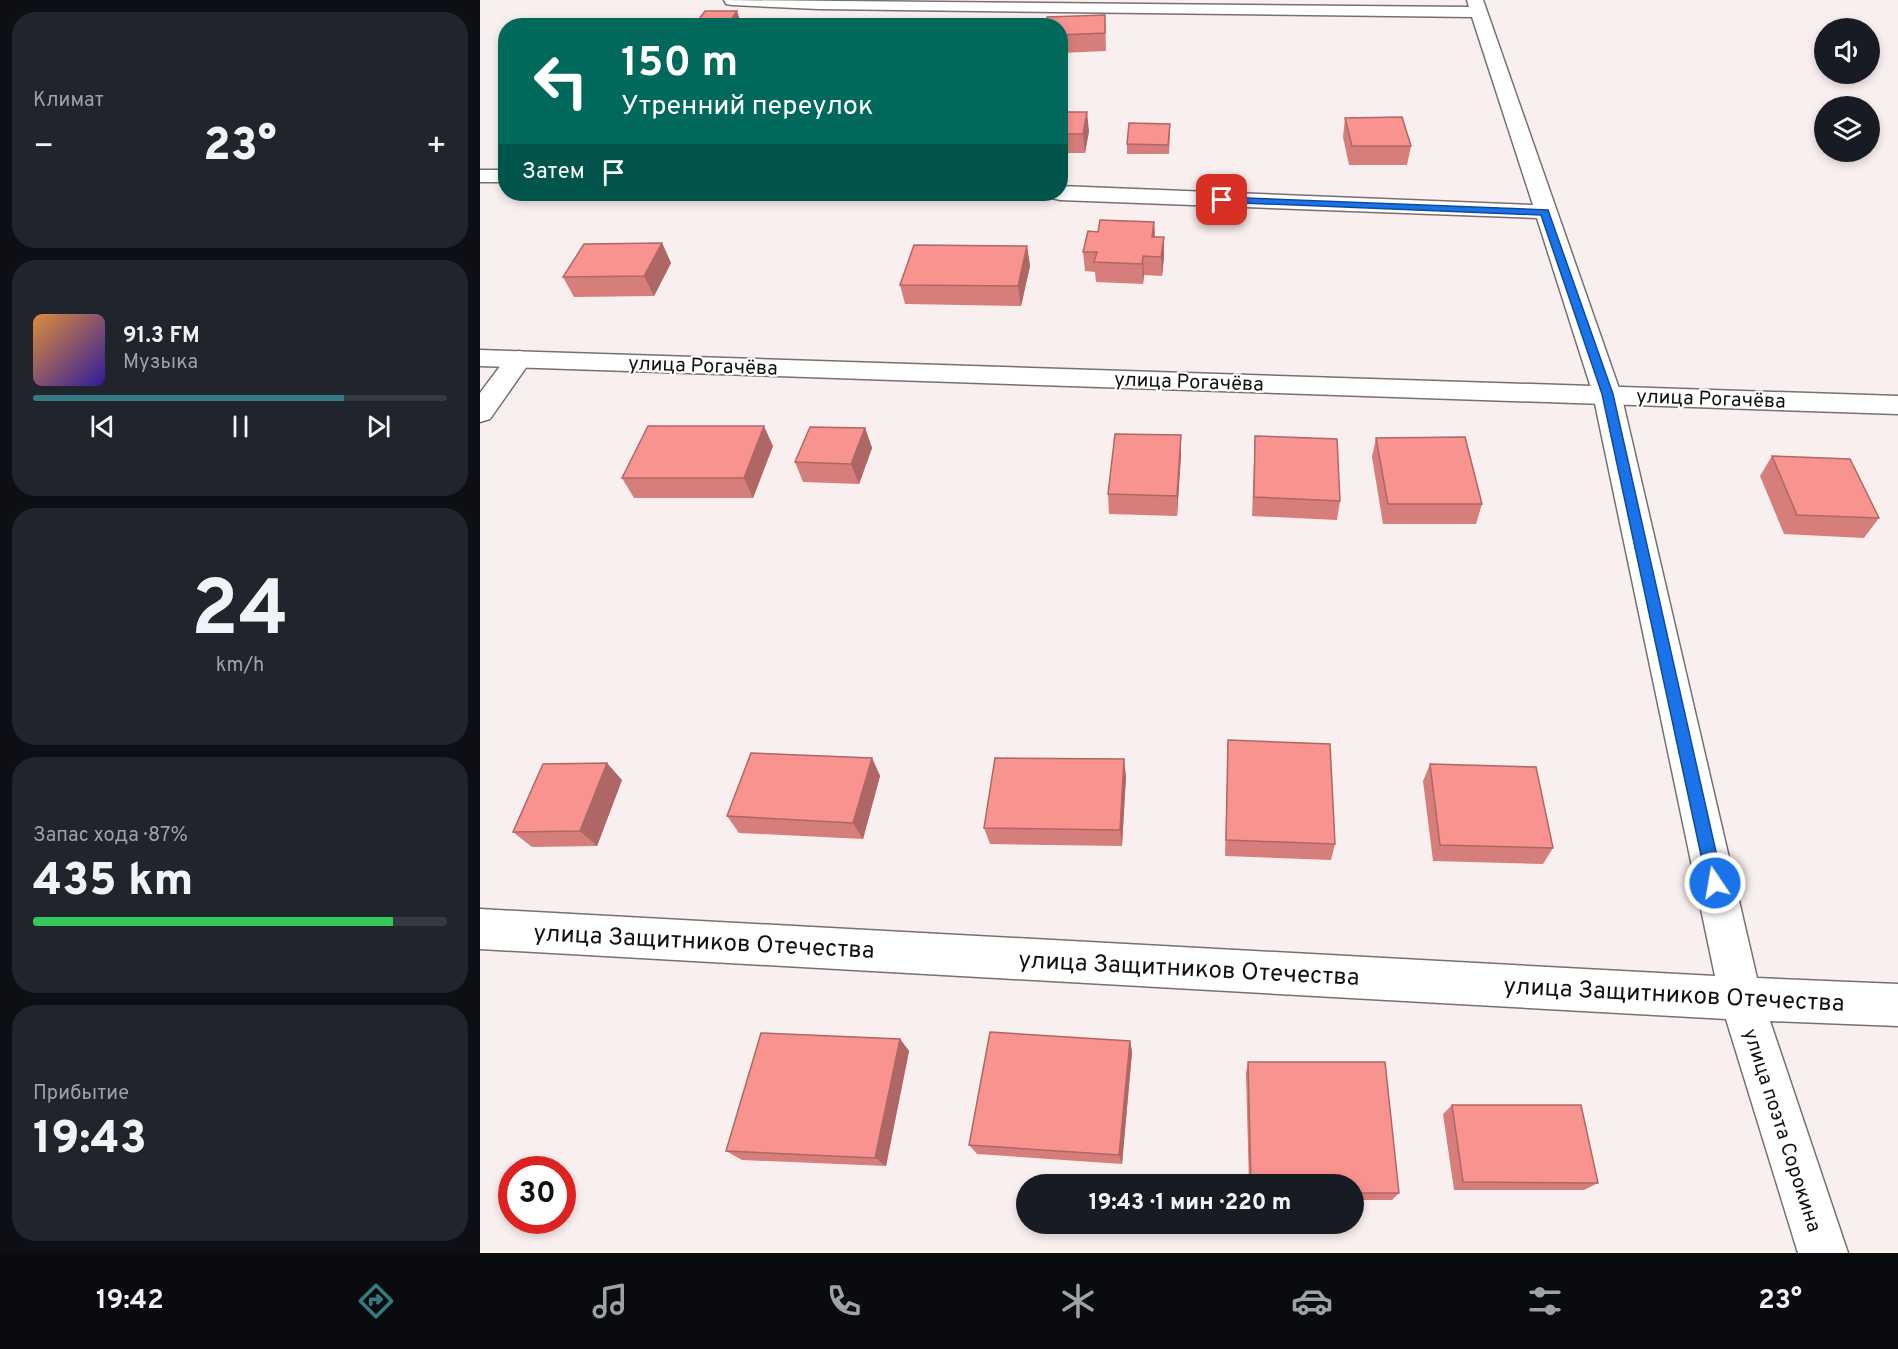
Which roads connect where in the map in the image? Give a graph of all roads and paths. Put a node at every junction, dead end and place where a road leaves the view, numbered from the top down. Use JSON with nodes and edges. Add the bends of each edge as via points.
{"nodes":[{"id":1,"x":732,"y":0,"type":"edge"},
{"id":2,"x":820,"y":2,"type":"edge"},
{"id":3,"x":1477,"y":6,"type":"edge"},
{"id":4,"x":808,"y":18,"type":"dead end"},
{"id":5,"x":480,"y":176,"type":"edge"},
{"id":6,"x":498,"y":176,"type":"edge"},
{"id":7,"x":1068,"y":194,"type":"edge"},
{"id":8,"x":1545,"y":212,"type":"junction"},
{"id":9,"x":480,"y":358,"type":"edge"},
{"id":10,"x":519,"y":359,"type":"junction"},
{"id":11,"x":1607,"y":394,"type":"junction"},
{"id":12,"x":1898,"y":405,"type":"edge"},
{"id":13,"x":480,"y":413,"type":"edge"},
{"id":14,"x":480,"y":929,"type":"edge"},
{"id":15,"x":1741,"y":999,"type":"junction"},
{"id":16,"x":1898,"y":1005,"type":"edge"},
{"id":17,"x":1823,"y":1253,"type":"edge"}],
"edges":[{"from":1,"to":2,"type":"street"},
{"from":2,"to":3,"type":"street"},
{"from":2,"to":4,"type":"street"},
{"from":3,"to":8,"type":"street","name":"улица поэта Сорокина"},
{"from":5,"to":6,"type":"street"},
{"from":7,"to":8,"type":"street"},
{"from":8,"to":11,"type":"street","name":"улица поэта Сорокина"},
{"from":9,"to":10,"type":"street","name":"улица Рогачёва"},
{"from":10,"to":11,"type":"street","name":"улица Рогачёва"},
{"from":10,"to":13,"type":"street"},
{"from":11,"to":12,"type":"street","name":"улица Рогачёва"},
{"from":11,"to":15,"type":"street","name":"улица поэта Сорокина"},
{"from":14,"to":15,"type":"street","name":"улица Защитников Отечества"},
{"from":15,"to":16,"type":"street","name":"улица Защитников Отечества"},
{"from":15,"to":17,"type":"street","name":"улица поэта Сорокина"}]}
